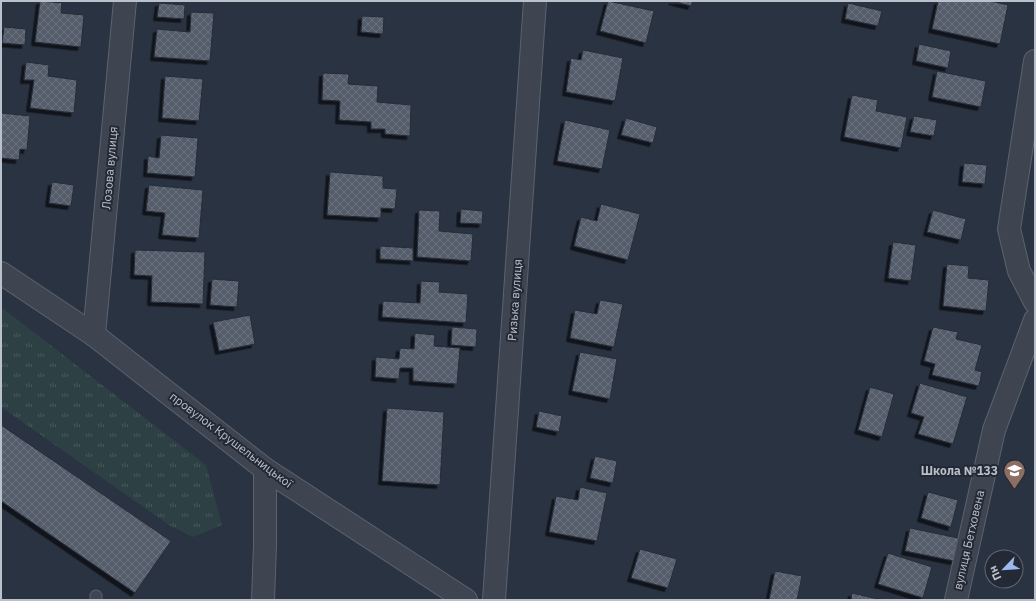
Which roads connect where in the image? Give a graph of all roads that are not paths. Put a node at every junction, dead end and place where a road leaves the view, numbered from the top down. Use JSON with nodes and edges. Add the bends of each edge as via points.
{"nodes":[{"id":1,"x":125,"y":1,"type":"edge"},
{"id":2,"x":535,"y":1,"type":"edge"},
{"id":3,"x":1035,"y":61,"type":"edge"},
{"id":4,"x":1,"y":272,"type":"edge"},
{"id":5,"x":1035,"y":302,"type":"edge"},
{"id":6,"x":1035,"y":320,"type":"edge"},
{"id":7,"x":94,"y":335,"type":"junction"},
{"id":8,"x":265,"y":469,"type":"junction"},
{"id":9,"x":263,"y":600,"type":"edge"},
{"id":10,"x":466,"y":600,"type":"edge"},
{"id":11,"x":494,"y":600,"type":"edge"},
{"id":12,"x":956,"y":600,"type":"edge"}],
"edges":[{"from":1,"to":7,"type":"street","name":"Лозова вулиця"},
{"from":2,"to":11,"type":"street","name":"Ризька вулиця"},
{"from":3,"to":5,"type":"street","via":[[1009,229],[1019,271]]},
{"from":4,"to":7,"type":"street","name":"провулок Крушельницької"},
{"from":6,"to":12,"type":"street","name":"вулиця Бетховена","via":[[994,430]]},
{"from":7,"to":8,"type":"street","name":"провулок Крушельницької"},
{"from":8,"to":9,"type":"street"},
{"from":8,"to":10,"type":"street","name":"провулок Крушельницької"}]}
